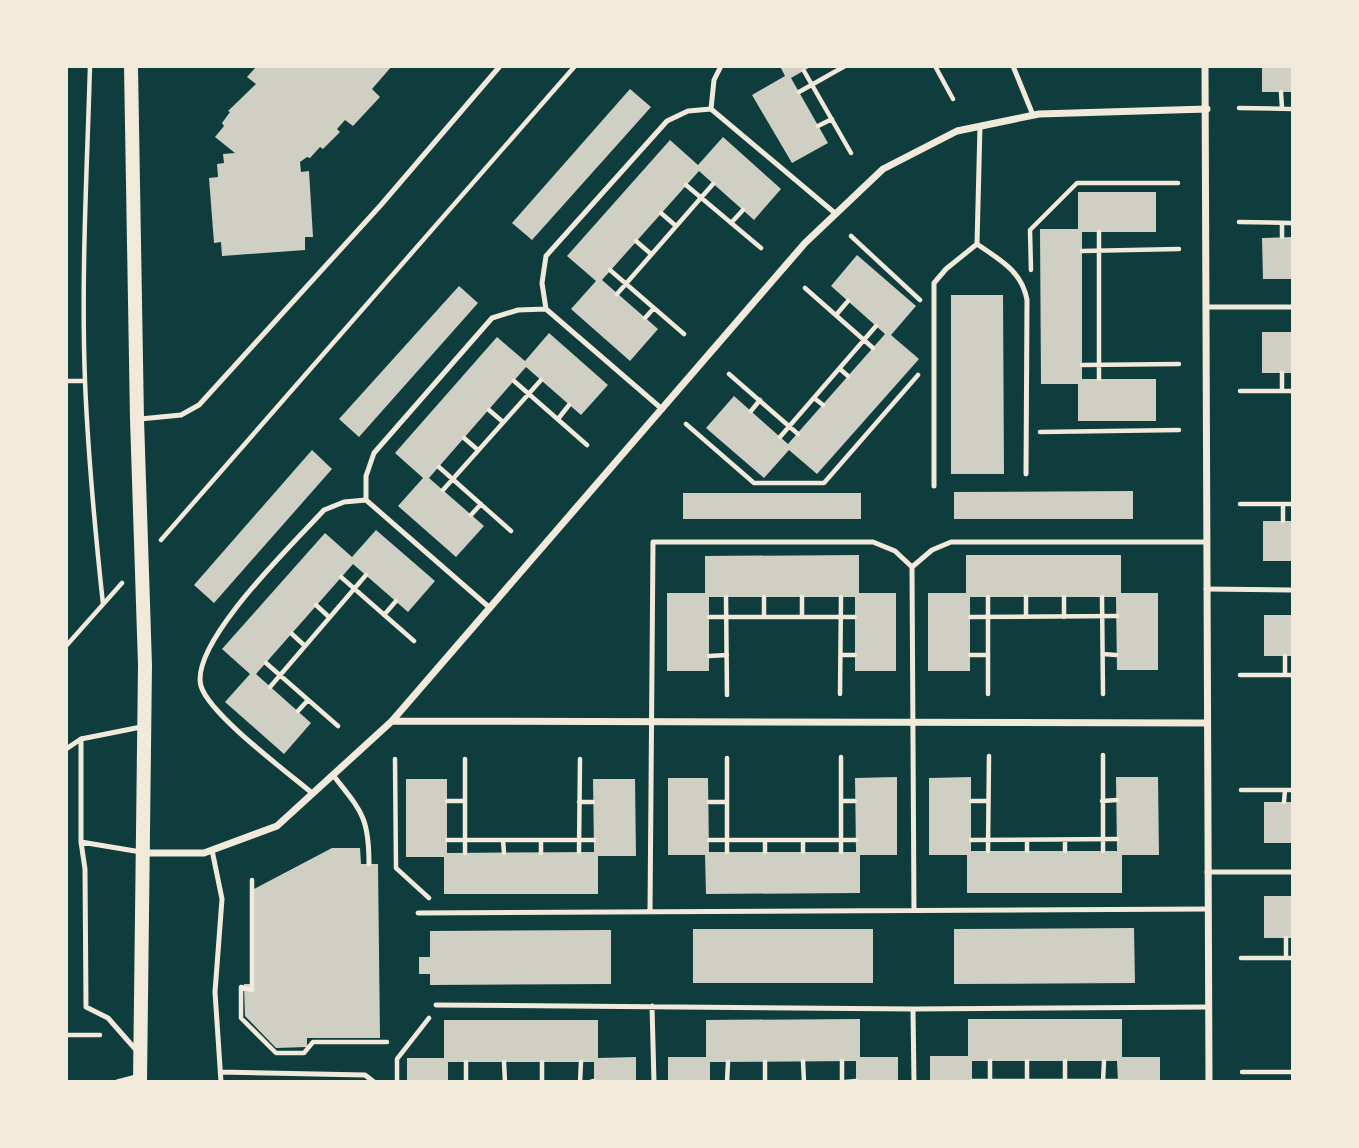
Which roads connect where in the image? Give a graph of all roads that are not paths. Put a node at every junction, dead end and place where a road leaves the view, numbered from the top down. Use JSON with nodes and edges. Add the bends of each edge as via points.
{"nodes":[{"id":1,"x":131,"y":66,"type":"edge"},
{"id":2,"x":500,"y":66,"type":"edge"},
{"id":3,"x":721,"y":66,"type":"edge"},
{"id":4,"x":1013,"y":66,"type":"edge"},
{"id":5,"x":1205,"y":66,"type":"edge"},
{"id":6,"x":711,"y":108,"type":"junction"},
{"id":7,"x":1207,"y":109,"type":"junction"},
{"id":8,"x":1033,"y":115,"type":"junction"},
{"id":9,"x":980,"y":126,"type":"junction"},
{"id":10,"x":836,"y":214,"type":"junction"},
{"id":11,"x":976,"y":244,"type":"junction"},
{"id":12,"x":1207,"y":307,"type":"junction"},
{"id":13,"x":1293,"y":307,"type":"edge"},
{"id":14,"x":546,"y":309,"type":"junction"},
{"id":15,"x":662,"y":410,"type":"junction"},
{"id":16,"x":137,"y":419,"type":"junction"},
{"id":17,"x":1026,"y":474,"type":"dead end"},
{"id":18,"x":933,"y":486,"type":"dead end"},
{"id":19,"x":366,"y":500,"type":"junction"},
{"id":20,"x":1206,"y":542,"type":"junction"},
{"id":21,"x":912,"y":567,"type":"junction"},
{"id":22,"x":1206,"y":589,"type":"junction"},
{"id":23,"x":1293,"y":590,"type":"edge"},
{"id":24,"x":490,"y":608,"type":"junction"},
{"id":25,"x":392,"y":721,"type":"junction"},
{"id":26,"x":653,"y":722,"type":"junction"},
{"id":27,"x":912,"y":723,"type":"junction"},
{"id":28,"x":1206,"y":723,"type":"junction"},
{"id":29,"x":145,"y":727,"type":"junction"},
{"id":30,"x":81,"y":739,"type":"junction"},
{"id":31,"x":66,"y":749,"type":"edge"},
{"id":32,"x":333,"y":775,"type":"junction"},
{"id":33,"x":312,"y":793,"type":"junction"},
{"id":34,"x":81,"y":842,"type":"junction"},
{"id":35,"x":212,"y":850,"type":"junction"},
{"id":36,"x":144,"y":853,"type":"junction"},
{"id":37,"x":369,"y":864,"type":"dead end"},
{"id":38,"x":1207,"y":872,"type":"junction"},
{"id":39,"x":1293,"y":872,"type":"edge"},
{"id":40,"x":1208,"y":909,"type":"junction"},
{"id":41,"x":914,"y":911,"type":"junction"},
{"id":42,"x":650,"y":912,"type":"junction"},
{"id":43,"x":418,"y":913,"type":"dead end"},
{"id":44,"x":436,"y":1005,"type":"road end"},
{"id":45,"x":652,"y":1006,"type":"junction"},
{"id":46,"x":1208,"y":1007,"type":"junction"},
{"id":47,"x":913,"y":1009,"type":"junction"},
{"id":48,"x":140,"y":1054,"type":"junction"},
{"id":49,"x":220,"y":1072,"type":"junction"},
{"id":50,"x":140,"y":1079,"type":"edge"},
{"id":51,"x":117,"y":1082,"type":"edge"},
{"id":52,"x":221,"y":1082,"type":"edge"},
{"id":53,"x":374,"y":1082,"type":"edge"},
{"id":54,"x":654,"y":1082,"type":"edge"},
{"id":55,"x":914,"y":1082,"type":"edge"},
{"id":56,"x":1209,"y":1082,"type":"edge"}],
"edges":[{"from":1,"to":16,"type":"main road"},
{"from":2,"to":16,"type":"lane","via":[[199,405],[181,415]]},
{"from":3,"to":6,"type":"lane","via":[[714,80]]},
{"from":4,"to":8,"type":"lane"},
{"from":5,"to":7,"type":"street"},
{"from":6,"to":10,"type":"lane"},
{"from":6,"to":14,"type":"lane","via":[[688,111],[667,121],[546,256],[542,283]]},
{"from":7,"to":8,"type":"street"},
{"from":7,"to":12,"type":"street"},
{"from":8,"to":9,"type":"street"},
{"from":9,"to":10,"type":"street","via":[[957,131],[883,169]]},
{"from":9,"to":11,"type":"lane"},
{"from":10,"to":15,"type":"street","via":[[805,243]]},
{"from":11,"to":17,"type":"lane","via":[[1024,282]]},
{"from":11,"to":18,"type":"lane","via":[[934,283]]},
{"from":12,"to":13,"type":"lane"},
{"from":12,"to":20,"type":"street"},
{"from":14,"to":15,"type":"lane"},
{"from":14,"to":19,"type":"lane","via":[[518,310],[492,318],[374,453],[366,476]]},
{"from":15,"to":24,"type":"street"},
{"from":16,"to":29,"type":"main road"},
{"from":19,"to":24,"type":"lane"},
{"from":19,"to":33,"type":"lane","via":[[324,510],[222,624],[201,664],[201,685],[214,708]]},
{"from":20,"to":21,"type":"lane","via":[[951,542],[932,550]]},
{"from":20,"to":22,"type":"street"},
{"from":21,"to":26,"type":"lane","via":[[895,551],[873,542],[653,542]]},
{"from":21,"to":27,"type":"lane"},
{"from":22,"to":23,"type":"lane"},
{"from":22,"to":28,"type":"street"},
{"from":24,"to":25,"type":"street"},
{"from":25,"to":26,"type":"street"},
{"from":25,"to":32,"type":"street"},
{"from":26,"to":27,"type":"street"},
{"from":26,"to":42,"type":"lane"},
{"from":27,"to":28,"type":"street"},
{"from":27,"to":41,"type":"lane"},
{"from":28,"to":38,"type":"street"},
{"from":29,"to":30,"type":"lane"},
{"from":29,"to":36,"type":"main road"},
{"from":30,"to":31,"type":"lane"},
{"from":30,"to":34,"type":"lane"},
{"from":32,"to":33,"type":"street"},
{"from":32,"to":37,"type":"lane","via":[[364,813]]},
{"from":33,"to":35,"type":"street","via":[[277,826]]},
{"from":34,"to":36,"type":"lane"},
{"from":34,"to":48,"type":"lane","via":[[86,1007],[108,1018]]},
{"from":35,"to":36,"type":"street"},
{"from":35,"to":49,"type":"lane","via":[[222,899],[215,992]]},
{"from":36,"to":48,"type":"main road"},
{"from":38,"to":39,"type":"lane"},
{"from":38,"to":40,"type":"street"},
{"from":40,"to":41,"type":"lane"},
{"from":40,"to":46,"type":"street"},
{"from":41,"to":42,"type":"lane"},
{"from":42,"to":43,"type":"lane"},
{"from":44,"to":45,"type":"lane"},
{"from":45,"to":47,"type":"lane"},
{"from":45,"to":54,"type":"lane"},
{"from":46,"to":47,"type":"lane"},
{"from":46,"to":56,"type":"street"},
{"from":47,"to":55,"type":"lane"},
{"from":48,"to":50,"type":"main road"},
{"from":49,"to":52,"type":"lane"},
{"from":49,"to":53,"type":"lane","via":[[365,1075]]},
{"from":50,"to":51,"type":"lane"}]}
